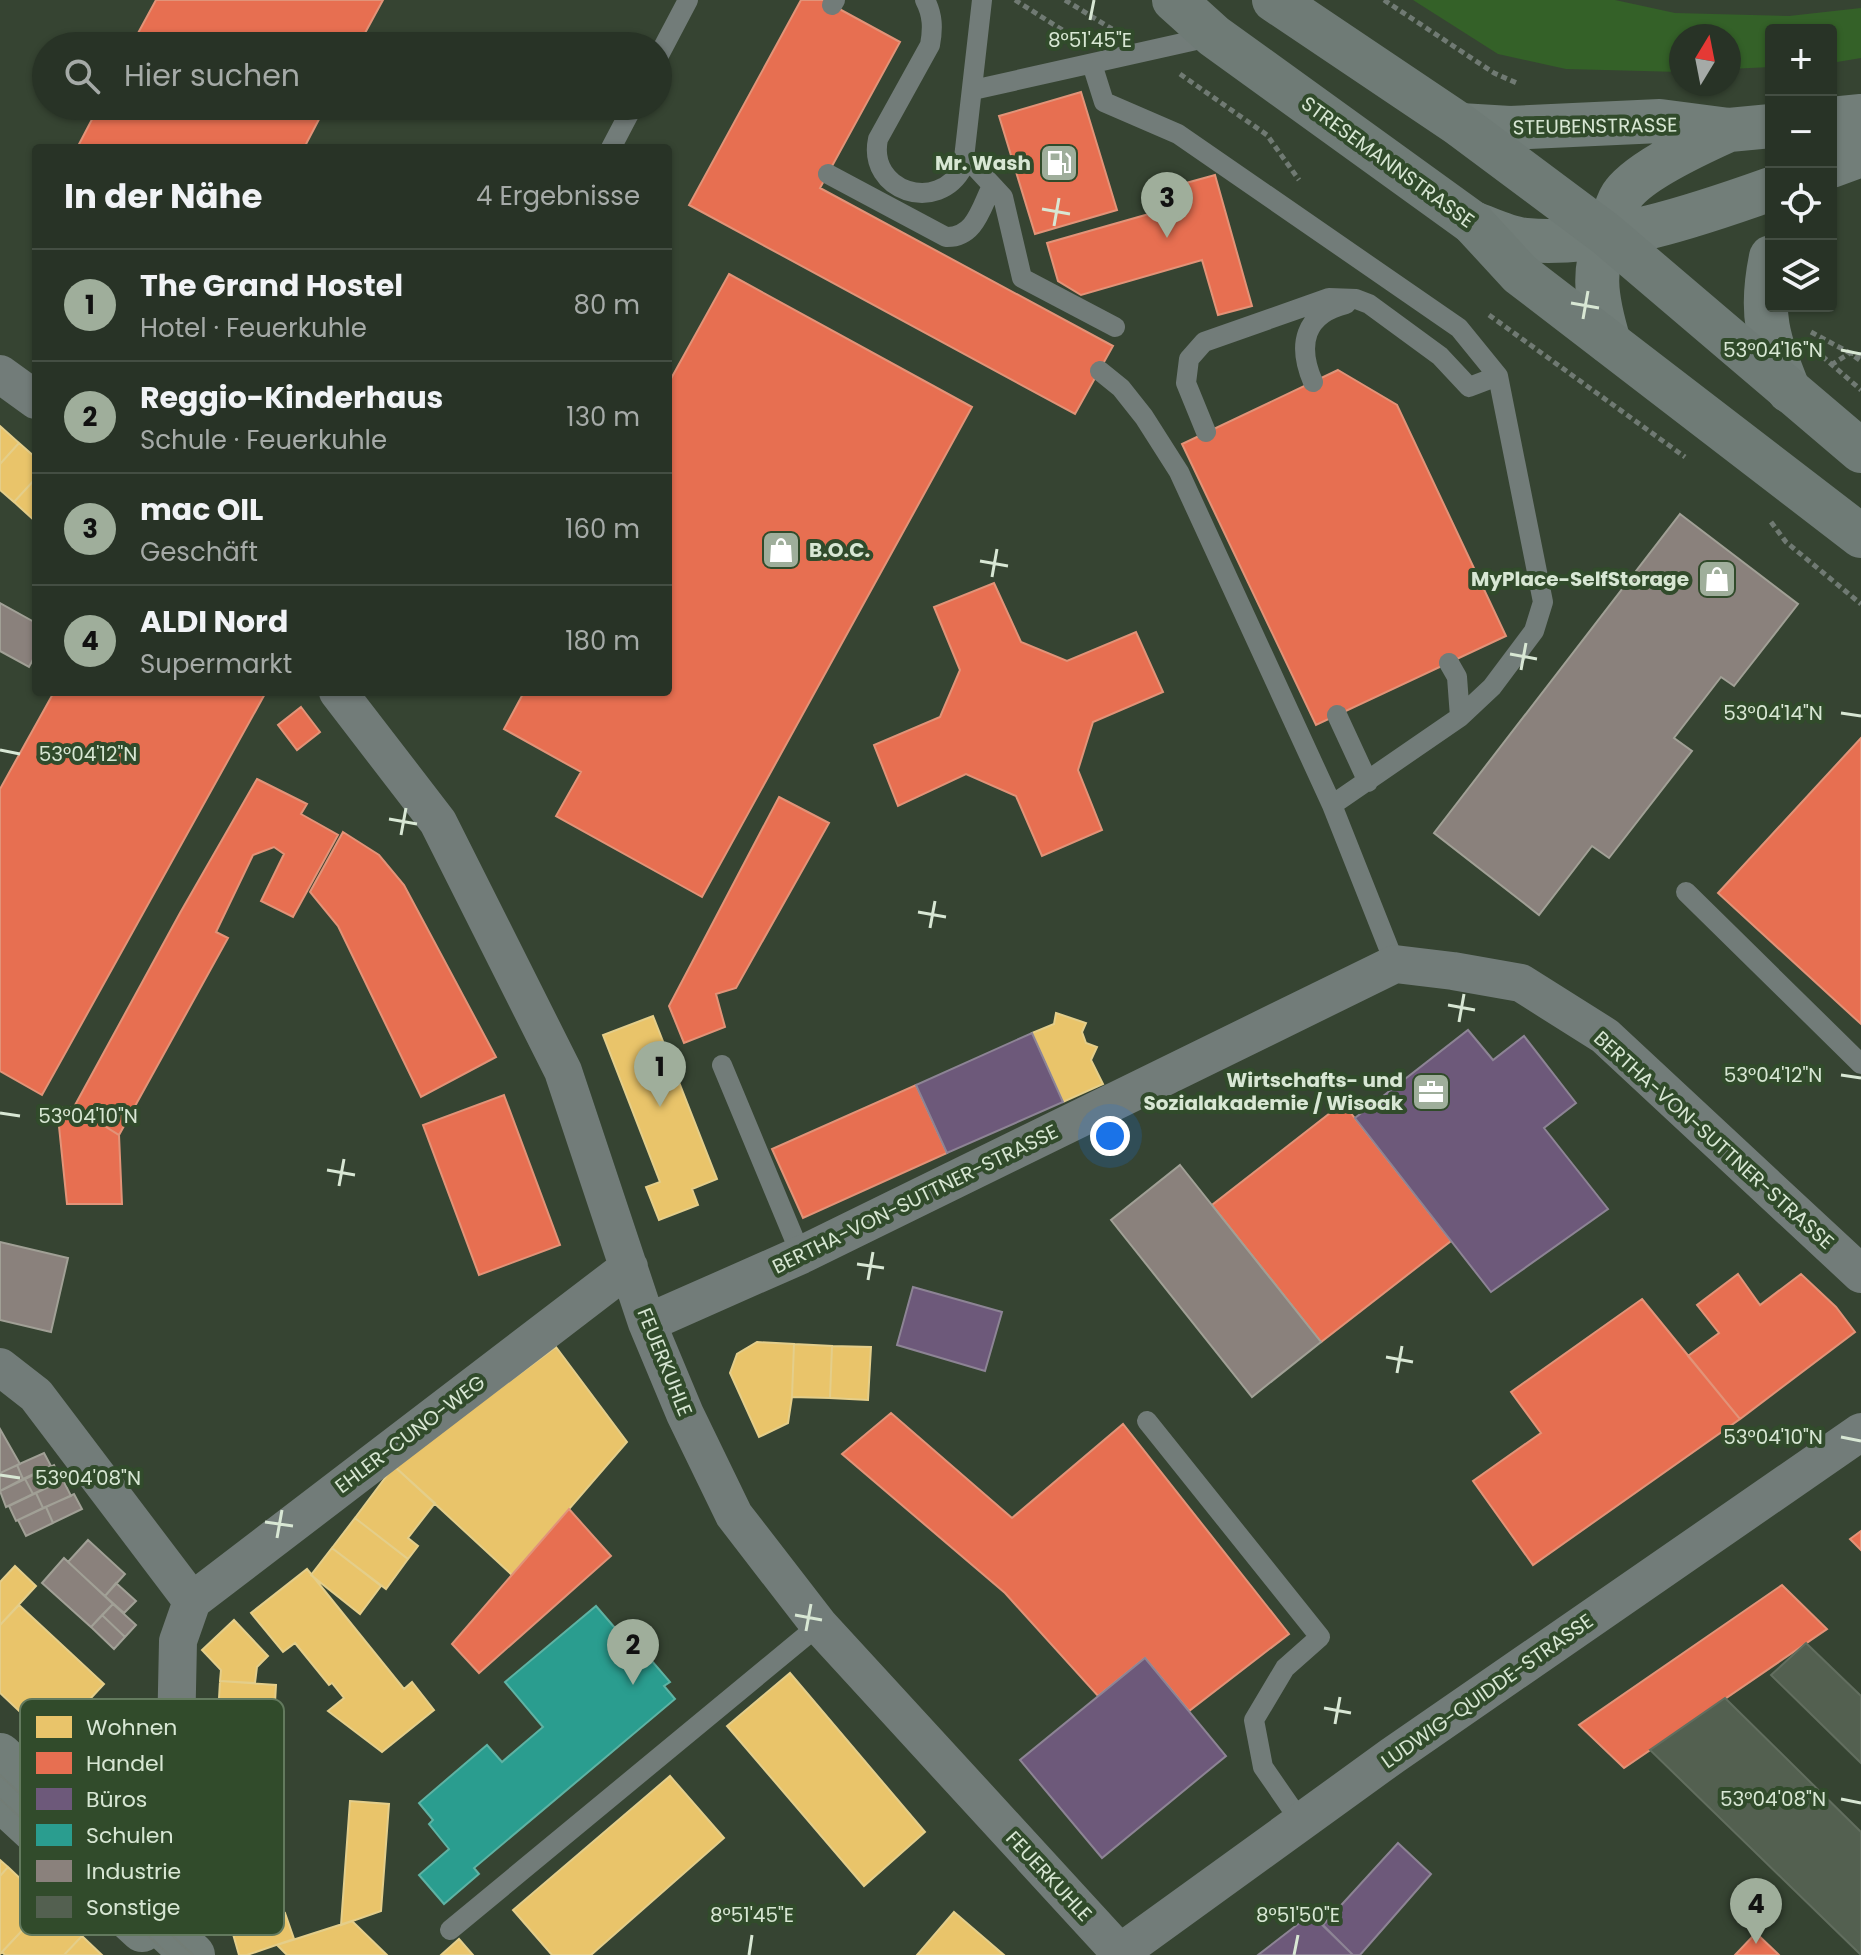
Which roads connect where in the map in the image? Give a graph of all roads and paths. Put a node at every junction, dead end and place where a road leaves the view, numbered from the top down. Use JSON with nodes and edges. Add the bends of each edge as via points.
{"nodes":[{"id":1,"x":688,"y":0,"type":"edge"},
{"id":2,"x":925,"y":0,"type":"edge"},
{"id":3,"x":982,"y":0,"type":"edge"},
{"id":4,"x":1065,"y":0,"type":"edge"},
{"id":5,"x":1174,"y":0,"type":"edge"},
{"id":6,"x":1274,"y":0,"type":"edge"},
{"id":7,"x":1384,"y":0,"type":"edge"},
{"id":8,"x":671,"y":32,"type":"edge"},
{"id":9,"x":1214,"y":36,"type":"junction"},
{"id":10,"x":1147,"y":51,"type":"junction"},
{"id":11,"x":1092,"y":64,"type":"junction"},
{"id":12,"x":1521,"y":85,"type":"dead end"},
{"id":13,"x":973,"y":90,"type":"junction"},
{"id":14,"x":1861,"y":116,"type":"edge"},
{"id":15,"x":1837,"y":118,"type":"edge"},
{"id":16,"x":626,"y":120,"type":"edge"},
{"id":17,"x":1460,"y":125,"type":"junction"},
{"id":18,"x":1750,"y":128,"type":"edge"},
{"id":19,"x":613,"y":144,"type":"edge"},
{"id":20,"x":1861,"y":155,"type":"edge"},
{"id":21,"x":965,"y":156,"type":"junction"},
{"id":22,"x":1837,"y":164,"type":"edge"},
{"id":23,"x":828,"y":174,"type":"dead end"},
{"id":24,"x":992,"y":186,"type":"junction"},
{"id":25,"x":1765,"y":191,"type":"edge"},
{"id":26,"x":1308,"y":192,"type":"dead end"},
{"id":27,"x":1473,"y":223,"type":"junction"},
{"id":28,"x":1606,"y":234,"type":"junction"},
{"id":29,"x":1765,"y":301,"type":"edge"},
{"id":30,"x":1380,"y":312,"type":"junction"},
{"id":31,"x":1115,"y":327,"type":"dead end"},
{"id":32,"x":1609,"y":342,"type":"junction"},
{"id":33,"x":1861,"y":355,"type":"edge"},
{"id":34,"x":1831,"y":365,"type":"dead end"},
{"id":35,"x":1100,"y":371,"type":"dead end"},
{"id":36,"x":0,"y":374,"type":"edge"},
{"id":37,"x":1498,"y":376,"type":"junction"},
{"id":38,"x":1575,"y":377,"type":"dead end"},
{"id":39,"x":1313,"y":382,"type":"dead end"},
{"id":40,"x":1789,"y":391,"type":"junction"},
{"id":41,"x":32,"y":397,"type":"edge"},
{"id":42,"x":1206,"y":432,"type":"dead end"},
{"id":43,"x":1861,"y":451,"type":"edge"},
{"id":44,"x":1693,"y":463,"type":"dead end"},
{"id":45,"x":1763,"y":512,"type":"dead end"},
{"id":46,"x":1861,"y":536,"type":"edge"},
{"id":47,"x":1861,"y":604,"type":"edge"},
{"id":48,"x":1449,"y":663,"type":"dead end"},
{"id":49,"x":349,"y":698,"type":"edge"},
{"id":50,"x":1337,"y":715,"type":"dead end"},
{"id":51,"x":1460,"y":717,"type":"junction"},
{"id":52,"x":1368,"y":782,"type":"junction"},
{"id":53,"x":1332,"y":805,"type":"junction"},
{"id":54,"x":1686,"y":892,"type":"dead end"},
{"id":55,"x":1395,"y":964,"type":"junction"},
{"id":56,"x":1861,"y":1064,"type":"edge"},
{"id":57,"x":722,"y":1065,"type":"dead end"},
{"id":58,"x":801,"y":1255,"type":"junction"},
{"id":59,"x":629,"y":1267,"type":"junction"},
{"id":60,"x":1861,"y":1274,"type":"edge"},
{"id":61,"x":647,"y":1323,"type":"junction"},
{"id":62,"x":0,"y":1367,"type":"edge"},
{"id":63,"x":1147,"y":1421,"type":"dead end"},
{"id":64,"x":1861,"y":1432,"type":"edge"},
{"id":65,"x":192,"y":1601,"type":"junction"},
{"id":66,"x":819,"y":1625,"type":"junction"},
{"id":67,"x":177,"y":1699,"type":"edge"},
{"id":68,"x":0,"y":1755,"type":"edge"},
{"id":69,"x":20,"y":1774,"type":"edge"},
{"id":70,"x":0,"y":1799,"type":"edge"},
{"id":71,"x":20,"y":1816,"type":"edge"},
{"id":72,"x":1301,"y":1822,"type":"junction"},
{"id":73,"x":450,"y":1930,"type":"dead end"},
{"id":74,"x":153,"y":1935,"type":"edge"},
{"id":75,"x":166,"y":1935,"type":"edge"},
{"id":76,"x":1119,"y":1954,"type":"edge"},
{"id":77,"x":169,"y":1955,"type":"edge"},
{"id":78,"x":193,"y":1955,"type":"edge"}],
"edges":[{"from":1,"to":8,"type":"lane"},
{"from":2,"to":21,"type":"lane","via":[[932,16],[930,45],[878,139],[877,163],[890,181],[925,194],[950,186]]},
{"from":3,"to":13,"type":"lane"},
{"from":4,"to":10,"type":"path"},
{"from":5,"to":9,"type":"main road","name":"STRESEMANNSTRASSE"},
{"from":6,"to":17,"type":"main road"},
{"from":7,"to":12,"type":"path","via":[[1494,73]]},
{"from":9,"to":10,"type":"lane"},
{"from":9,"to":27,"type":"main road","name":"STRESEMANNSTRASSE"},
{"from":10,"to":11,"type":"lane"},
{"from":10,"to":26,"type":"path","via":[[1267,135]]},
{"from":11,"to":13,"type":"lane"},
{"from":11,"to":37,"type":"lane","via":[[1104,102],[1178,134],[1459,328]]},
{"from":13,"to":21,"type":"lane"},
{"from":14,"to":15,"type":"main road"},
{"from":16,"to":19,"type":"lane"},
{"from":17,"to":18,"type":"main road","name":"STEUBENSTRASSE","via":[[1660,121]]},
{"from":17,"to":28,"type":"main road"},
{"from":18,"to":28,"type":"main road","name":"STEUBENSTRASSE","via":[[1682,151],[1623,194]]},
{"from":20,"to":22,"type":"main road"},
{"from":21,"to":24,"type":"lane"},
{"from":23,"to":24,"type":"lane","via":[[946,237],[971,229]]},
{"from":24,"to":31,"type":"lane","via":[[1003,197],[1022,278]]},
{"from":25,"to":28,"type":"main road","via":[[1694,217]]},
{"from":27,"to":28,"type":"main road","via":[[1522,240]]},
{"from":27,"to":32,"type":"main road","name":"STRESEMANNSTRASSE","via":[[1520,274]]},
{"from":28,"to":32,"type":"main road","name":"STEUBENSTRASSE","via":[[1596,267],[1599,308]]},
{"from":28,"to":40,"type":"main road"},
{"from":29,"to":40,"type":"main road","via":[[1772,348]]},
{"from":30,"to":37,"type":"lane","via":[[1440,356],[1469,387]]},
{"from":30,"to":39,"type":"lane","via":[[1349,303],[1319,316],[1304,344]]},
{"from":30,"to":42,"type":"lane","via":[[1356,299],[1329,298],[1204,342],[1189,359],[1186,383]]},
{"from":32,"to":46,"type":"main road","name":"STRESEMANNSTRASSE"},
{"from":33,"to":34,"type":"path","via":[[1850,353]]},
{"from":35,"to":53,"type":"lane","via":[[1144,417],[1179,472]]},
{"from":36,"to":41,"type":"street"},
{"from":37,"to":51,"type":"lane","via":[[1543,602],[1534,631],[1492,687]]},
{"from":38,"to":44,"type":"path"},
{"from":40,"to":43,"type":"main road"},
{"from":45,"to":47,"type":"path","via":[[1786,542]]},
{"from":48,"to":51,"type":"lane","via":[[1457,677]]},
{"from":49,"to":59,"type":"street","name":"FEUERKUHLE","via":[[438,822],[563,1071]]},
{"from":50,"to":52,"type":"lane"},
{"from":51,"to":52,"type":"lane"},
{"from":52,"to":53,"type":"lane"},
{"from":53,"to":55,"type":"lane"},
{"from":54,"to":56,"type":"lane"},
{"from":55,"to":58,"type":"street","name":"BERTHA-VON-SUTTNER-STRASSE"},
{"from":55,"to":60,"type":"street","name":"BERTHA-VON-SUTTNER-STRASSE","via":[[1521,983],[1605,1036]]},
{"from":57,"to":58,"type":"lane"},
{"from":58,"to":61,"type":"street","name":"BERTHA-VON-SUTTNER-STRASSE"},
{"from":59,"to":61,"type":"street","name":"FEUERKUHLE"},
{"from":59,"to":65,"type":"street","name":"EHLER-CUNO-WEG"},
{"from":61,"to":66,"type":"street","name":"FEUERKUHLE","via":[[734,1515]]},
{"from":62,"to":65,"type":"street","via":[[36,1395]]},
{"from":63,"to":72,"type":"lane","via":[[1320,1637],[1285,1668],[1254,1720],[1263,1767]]},
{"from":64,"to":72,"type":"street","name":"LUDWIG-QUIDDE-STRASSE"},
{"from":65,"to":67,"type":"street","via":[[178,1641]]},
{"from":66,"to":73,"type":"lane"},
{"from":66,"to":76,"type":"street","name":"FEUERKUHLE"},
{"from":68,"to":69,"type":"main road"},
{"from":70,"to":71,"type":"main road"},
{"from":72,"to":76,"type":"street","name":"LUDWIG-QUIDDE-STRASSE"},
{"from":74,"to":77,"type":"main road"},
{"from":75,"to":78,"type":"main road"}]}
